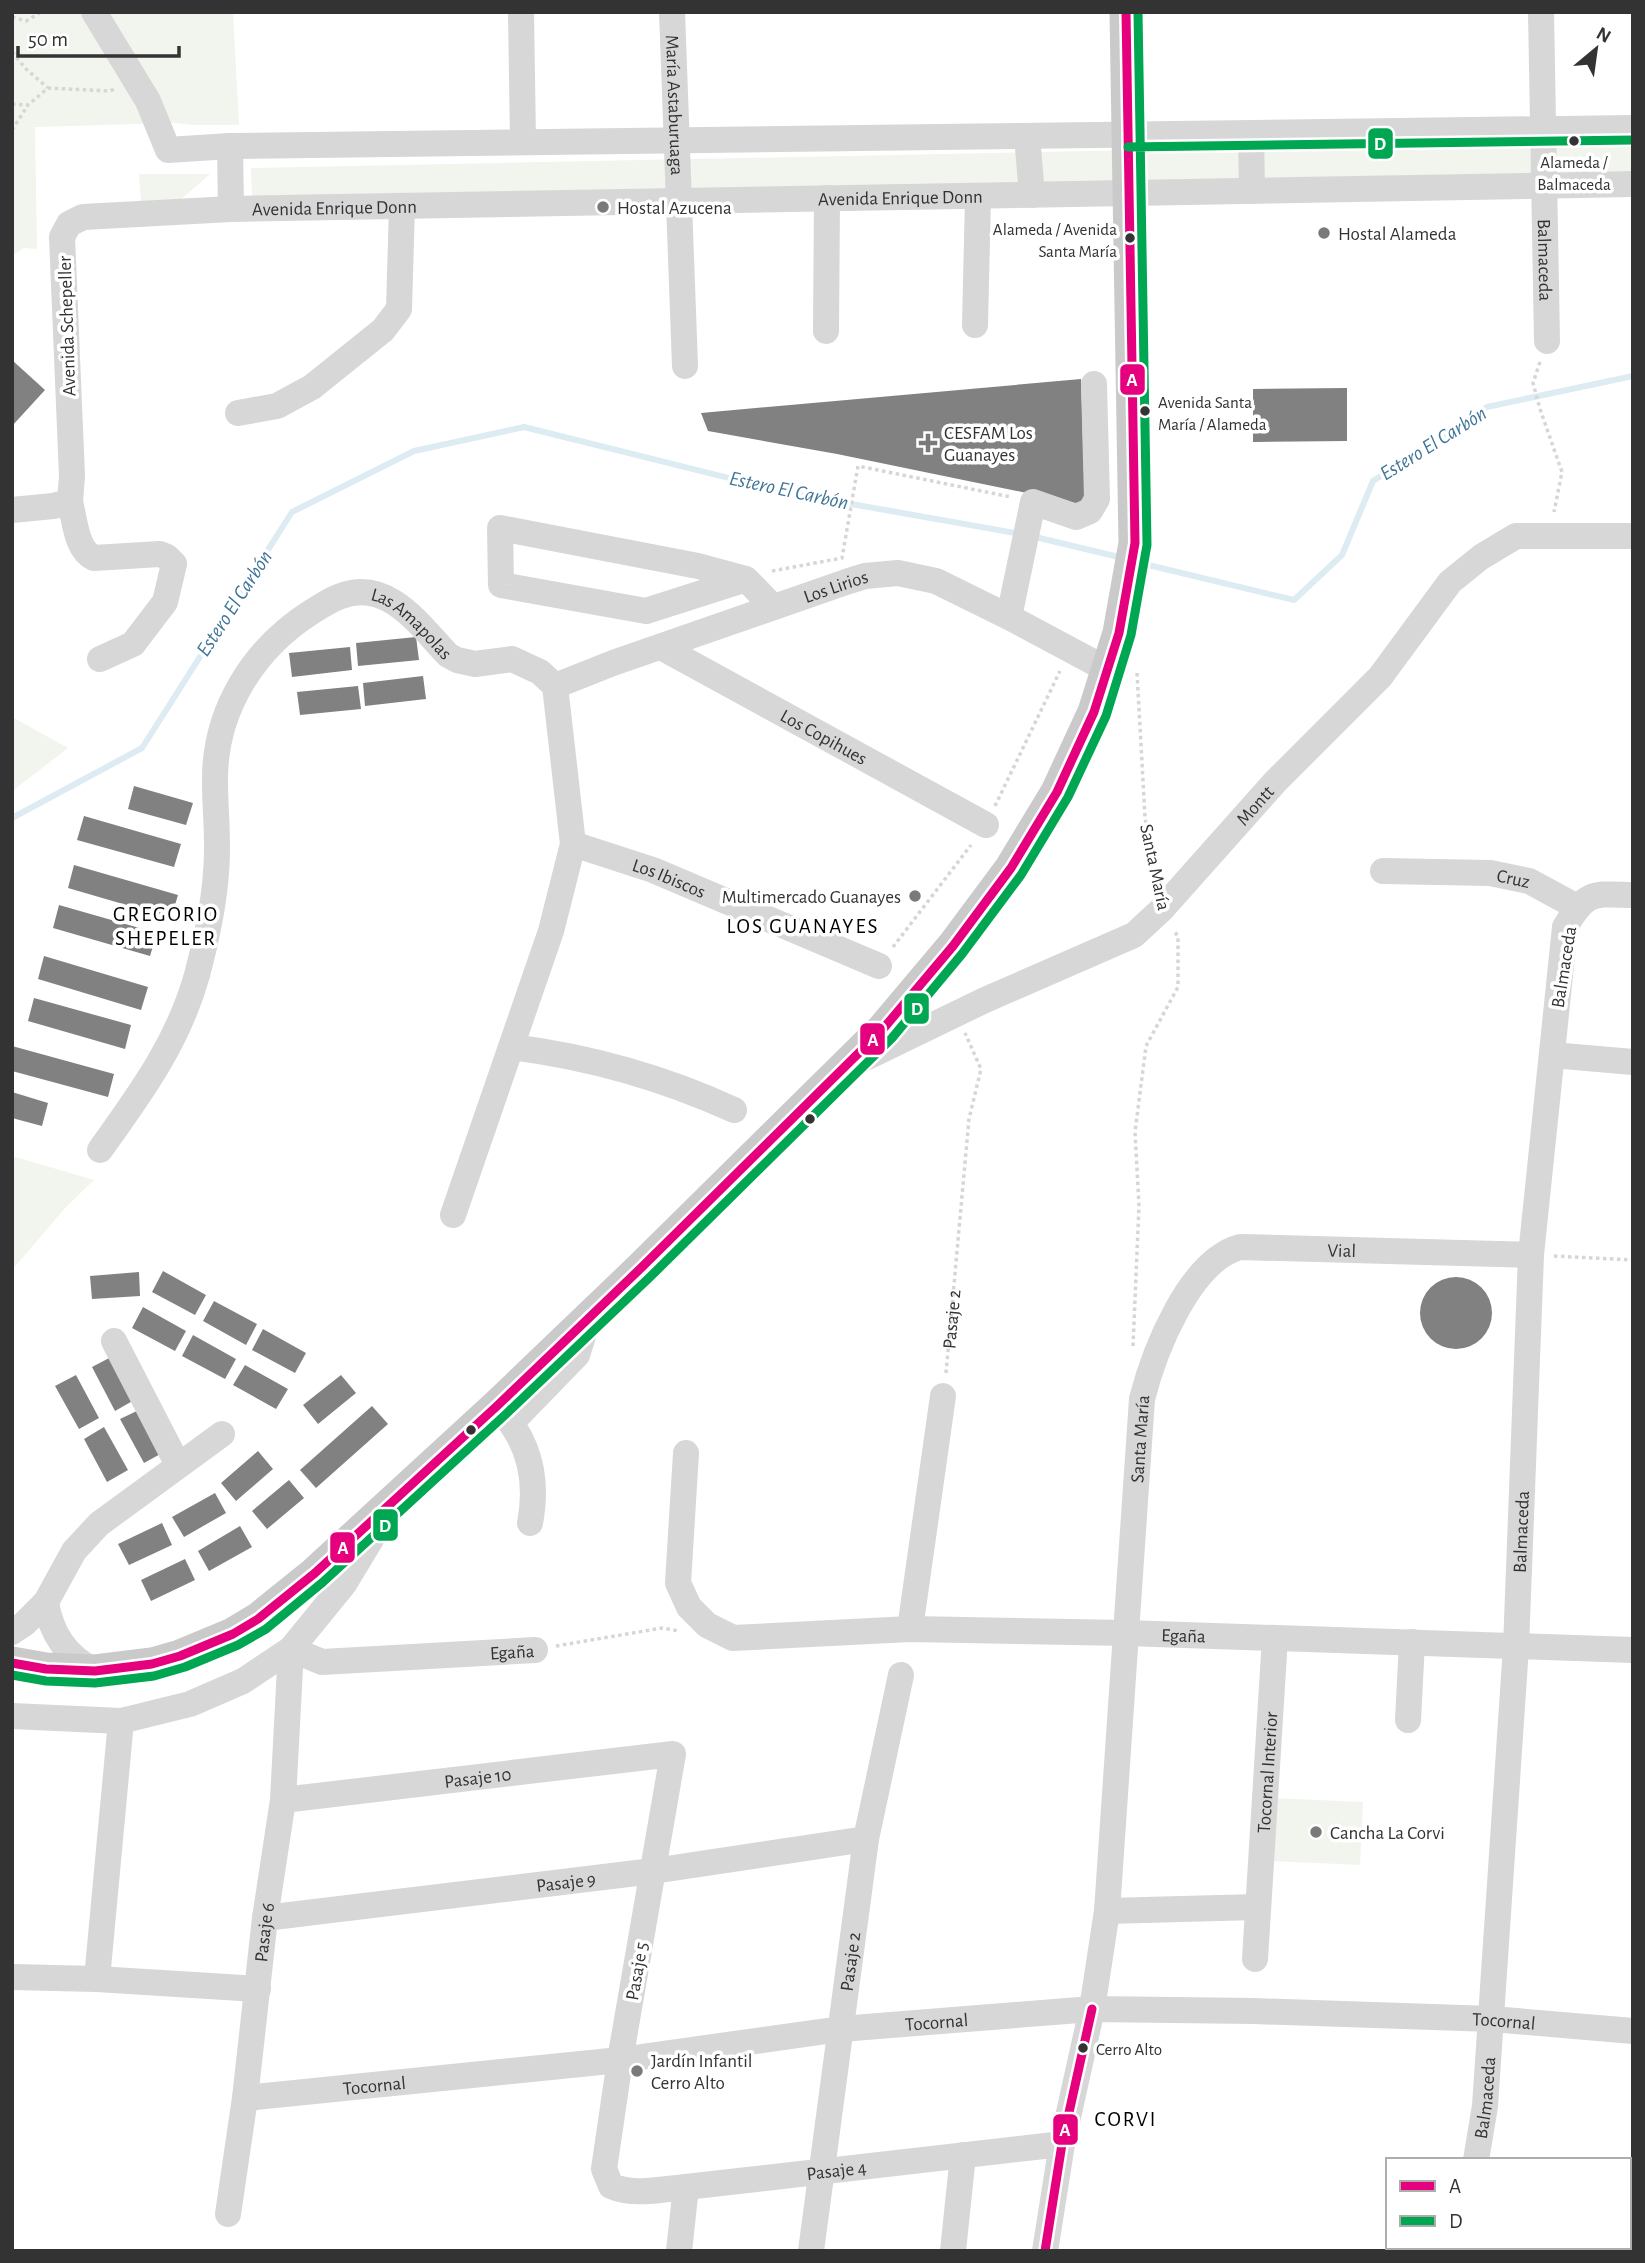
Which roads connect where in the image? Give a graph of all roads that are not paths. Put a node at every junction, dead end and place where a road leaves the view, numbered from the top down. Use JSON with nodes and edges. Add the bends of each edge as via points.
{"nodes":[{"id":1,"x":94,"y":12,"type":"edge"},
{"id":2,"x":521,"y":12,"type":"edge"},
{"id":3,"x":672,"y":12,"type":"edge"},
{"id":4,"x":1126,"y":12,"type":"edge"},
{"id":5,"x":1541,"y":12,"type":"edge"},
{"id":6,"x":1633,"y":128,"type":"edge"},
{"id":7,"x":1543,"y":129,"type":"junction"},
{"id":8,"x":1251,"y":133,"type":"junction"},
{"id":9,"x":1128,"y":135,"type":"junction"},
{"id":10,"x":1027,"y":136,"type":"junction"},
{"id":11,"x":677,"y":140,"type":"junction"},
{"id":12,"x":523,"y":142,"type":"junction"},
{"id":13,"x":230,"y":146,"type":"junction"},
{"id":14,"x":1633,"y":184,"type":"edge"},
{"id":15,"x":1545,"y":185,"type":"junction"},
{"id":16,"x":1252,"y":191,"type":"junction"},
{"id":17,"x":1129,"y":193,"type":"junction"},
{"id":18,"x":1032,"y":195,"type":"junction"},
{"id":19,"x":978,"y":196,"type":"junction"},
{"id":20,"x":827,"y":198,"type":"junction"},
{"id":21,"x":678,"y":201,"type":"junction"},
{"id":22,"x":402,"y":206,"type":"junction"},
{"id":23,"x":231,"y":209,"type":"junction"},
{"id":24,"x":975,"y":325,"type":"dead end"},
{"id":25,"x":826,"y":331,"type":"dead end"},
{"id":26,"x":1548,"y":341,"type":"dead end"},
{"id":27,"x":685,"y":366,"type":"dead end"},
{"id":28,"x":1094,"y":384,"type":"dead end"},
{"id":29,"x":238,"y":413,"type":"dead end"},
{"id":30,"x":70,"y":502,"type":"junction"},
{"id":31,"x":12,"y":510,"type":"edge"},
{"id":32,"x":1633,"y":536,"type":"edge"},
{"id":33,"x":746,"y":579,"type":"junction"},
{"id":34,"x":773,"y":607,"type":"junction"},
{"id":35,"x":1009,"y":617,"type":"junction"},
{"id":36,"x":661,"y":647,"type":"junction"},
{"id":37,"x":100,"y":659,"type":"dead end"},
{"id":38,"x":1108,"y":670,"type":"junction"},
{"id":39,"x":555,"y":686,"type":"junction"},
{"id":40,"x":986,"y":825,"type":"dead end"},
{"id":41,"x":573,"y":844,"type":"junction"},
{"id":42,"x":1383,"y":871,"type":"dead end"},
{"id":43,"x":1633,"y":895,"type":"edge"},
{"id":44,"x":1577,"y":907,"type":"junction"},
{"id":45,"x":879,"y":966,"type":"dead end"},
{"id":46,"x":512,"y":1047,"type":"junction"},
{"id":47,"x":1552,"y":1055,"type":"junction"},
{"id":48,"x":1633,"y":1062,"type":"edge"},
{"id":49,"x":845,"y":1067,"type":"junction"},
{"id":50,"x":734,"y":1110,"type":"dead end"},
{"id":51,"x":100,"y":1150,"type":"dead end"},
{"id":52,"x":453,"y":1215,"type":"dead end"},
{"id":53,"x":1531,"y":1255,"type":"junction"},
{"id":54,"x":114,"y":1341,"type":"dead end"},
{"id":55,"x":943,"y":1396,"type":"road end"},
{"id":56,"x":1142,"y":1399,"type":"joint"},
{"id":57,"x":504,"y":1415,"type":"junction"},
{"id":58,"x":222,"y":1434,"type":"dead end"},
{"id":59,"x":686,"y":1453,"type":"dead end"},
{"id":60,"x":178,"y":1465,"type":"junction"},
{"id":61,"x":395,"y":1500,"type":"junction"},
{"id":62,"x":530,"y":1523,"type":"dead end"},
{"id":63,"x":46,"y":1602,"type":"junction"},
{"id":64,"x":911,"y":1629,"type":"junction"},
{"id":65,"x":12,"y":1632,"type":"edge"},
{"id":66,"x":1126,"y":1633,"type":"junction"},
{"id":67,"x":1275,"y":1638,"type":"junction"},
{"id":68,"x":1412,"y":1642,"type":"junction"},
{"id":69,"x":1516,"y":1647,"type":"junction"},
{"id":70,"x":291,"y":1649,"type":"junction"},
{"id":71,"x":535,"y":1650,"type":"road end"},
{"id":72,"x":1633,"y":1650,"type":"edge"},
{"id":73,"x":12,"y":1663,"type":"edge"},
{"id":74,"x":95,"y":1671,"type":"junction"},
{"id":75,"x":901,"y":1675,"type":"dead end"},
{"id":76,"x":12,"y":1716,"type":"edge"},
{"id":77,"x":1408,"y":1720,"type":"dead end"},
{"id":78,"x":121,"y":1721,"type":"junction"},
{"id":79,"x":673,"y":1754,"type":"joint"},
{"id":80,"x":283,"y":1800,"type":"junction"},
{"id":81,"x":866,"y":1839,"type":"junction"},
{"id":82,"x":653,"y":1871,"type":"junction"},
{"id":83,"x":1257,"y":1907,"type":"junction"},
{"id":84,"x":1107,"y":1911,"type":"junction"},
{"id":85,"x":265,"y":1918,"type":"junction"},
{"id":86,"x":1255,"y":1959,"type":"dead end"},
{"id":87,"x":12,"y":1977,"type":"edge"},
{"id":88,"x":97,"y":1979,"type":"junction"},
{"id":89,"x":258,"y":1989,"type":"junction"},
{"id":90,"x":1093,"y":2009,"type":"junction"},
{"id":91,"x":1492,"y":2019,"type":"junction"},
{"id":92,"x":841,"y":2029,"type":"junction"},
{"id":93,"x":1633,"y":2031,"type":"edge"},
{"id":94,"x":620,"y":2060,"type":"junction"},
{"id":95,"x":245,"y":2098,"type":"junction"},
{"id":96,"x":1062,"y":2144,"type":"junction"},
{"id":97,"x":963,"y":2155,"type":"junction"},
{"id":98,"x":1476,"y":2158,"type":"edge"},
{"id":99,"x":821,"y":2171,"type":"junction"},
{"id":100,"x":611,"y":2186,"type":"joint"},
{"id":101,"x":686,"y":2188,"type":"junction"},
{"id":102,"x":228,"y":2214,"type":"dead end"},
{"id":103,"x":679,"y":2251,"type":"edge"},
{"id":104,"x":811,"y":2251,"type":"edge"},
{"id":105,"x":953,"y":2251,"type":"edge"},
{"id":106,"x":1045,"y":2251,"type":"edge"}],
"edges":[{"from":1,"to":13,"type":"street","via":[[153,111],[168,150]]},
{"from":2,"to":12,"type":"street"},
{"from":3,"to":11,"type":"street","name":"María Astaburuaga"},
{"from":4,"to":9,"type":"main road"},
{"from":5,"to":7,"type":"street","name":"Balmaceda"},
{"from":6,"to":7,"type":"street"},
{"from":7,"to":8,"type":"street"},
{"from":7,"to":15,"type":"street","name":"Balmaceda"},
{"from":8,"to":9,"type":"street"},
{"from":8,"to":16,"type":"street"},
{"from":9,"to":10,"type":"street"},
{"from":9,"to":17,"type":"main road"},
{"from":10,"to":11,"type":"street"},
{"from":10,"to":18,"type":"street"},
{"from":11,"to":12,"type":"street"},
{"from":11,"to":21,"type":"street","name":"María Astaburuaga"},
{"from":12,"to":13,"type":"street"},
{"from":13,"to":23,"type":"street","name":"Avenida Enrique Donn"},
{"from":14,"to":15,"type":"street","name":"Avenida Enrique Donn"},
{"from":15,"to":16,"type":"street","name":"Avenida Enrique Donn"},
{"from":15,"to":26,"type":"street","name":"Balmaceda"},
{"from":16,"to":17,"type":"street","name":"Avenida Enrique Donn"},
{"from":17,"to":18,"type":"street","name":"Avenida Enrique Donn"},
{"from":17,"to":38,"type":"main road","via":[[1135,543]]},
{"from":18,"to":19,"type":"street","name":"Avenida Enrique Donn"},
{"from":19,"to":20,"type":"street","name":"Avenida Enrique Donn"},
{"from":19,"to":24,"type":"street"},
{"from":20,"to":21,"type":"street","name":"Avenida Enrique Donn"},
{"from":20,"to":25,"type":"street"},
{"from":21,"to":22,"type":"street","name":"Avenida Enrique Donn"},
{"from":21,"to":27,"type":"street","name":"María Astaburuaga"},
{"from":22,"to":23,"type":"street","name":"Avenida Enrique Donn"},
{"from":22,"to":29,"type":"street","via":[[399,309],[383,330],[312,387],[277,406]]},
{"from":23,"to":30,"type":"street","name":"Avenida Schepeller","via":[[83,216],[64,230]]},
{"from":28,"to":35,"type":"street","via":[[1097,499],[1090,511],[1076,517],[1033,502]]},
{"from":30,"to":31,"type":"street"},
{"from":30,"to":37,"type":"street","via":[[86,555],[160,554],[174,564],[165,602],[133,645]]},
{"from":32,"to":49,"type":"street","name":"Montt","via":[[1516,536],[1481,557],[1450,582],[1380,677],[1134,934]]},
{"from":33,"to":33,"type":"street","via":[[698,566],[500,528],[501,585],[646,611]]},
{"from":33,"to":34,"type":"street"},
{"from":34,"to":35,"type":"street","name":"Los Lirios","via":[[865,576],[898,573],[936,581]]},
{"from":34,"to":36,"type":"street","name":"Los Lirios"},
{"from":35,"to":38,"type":"street","name":"Los Lirios"},
{"from":36,"to":39,"type":"street","name":"Los Lirios"},
{"from":36,"to":40,"type":"street","name":"Los Copihues"},
{"from":38,"to":49,"type":"main road","via":[[1077,753],[1017,858],[919,988]]},
{"from":39,"to":41,"type":"street"},
{"from":39,"to":51,"type":"street","name":"Las Amapolas","via":[[540,671],[513,659],[484,664],[457,660],[400,605],[364,592],[333,599],[298,621],[265,651],[239,687],[221,731],[215,781],[216,871],[196,980],[150,1081]]},
{"from":41,"to":45,"type":"street","name":"Los Ibiscos","via":[[653,870]]},
{"from":41,"to":46,"type":"street","via":[[551,931]]},
{"from":42,"to":44,"type":"street","name":"Cruz","via":[[1490,873],[1528,881]]},
{"from":43,"to":44,"type":"street","via":[[1596,894]]},
{"from":44,"to":47,"type":"street","name":"Balmaceda","via":[[1565,927]]},
{"from":46,"to":50,"type":"street","via":[[556,1052],[642,1073]]},
{"from":46,"to":52,"type":"street"},
{"from":47,"to":48,"type":"street"},
{"from":47,"to":53,"type":"street","name":"Balmaceda"},
{"from":49,"to":57,"type":"main road","via":[[583,1324]]},
{"from":53,"to":56,"type":"street","name":"Vial","via":[[1251,1246],[1231,1250],[1206,1269],[1175,1315],[1155,1356]]},
{"from":53,"to":69,"type":"street","name":"Balmaceda"},
{"from":54,"to":60,"type":"street"},
{"from":55,"to":64,"type":"street"},
{"from":56,"to":66,"type":"street","name":"Santa María"},
{"from":57,"to":61,"type":"main road"},
{"from":57,"to":62,"type":"street","via":[[523,1443],[533,1475]]},
{"from":58,"to":60,"type":"street"},
{"from":59,"to":64,"type":"street","name":"Egaña","via":[[678,1583],[689,1607],[707,1625],[733,1638]]},
{"from":60,"to":63,"type":"street","via":[[99,1524],[74,1551]]},
{"from":61,"to":70,"type":"street","via":[[344,1584]]},
{"from":61,"to":74,"type":"main road","via":[[316,1573],[233,1634],[152,1664]]},
{"from":63,"to":65,"type":"street"},
{"from":63,"to":74,"type":"street","via":[[60,1643]]},
{"from":64,"to":66,"type":"street","name":"Egaña"},
{"from":66,"to":67,"type":"street","name":"Egaña"},
{"from":66,"to":84,"type":"street","name":"Santa María"},
{"from":67,"to":68,"type":"street","name":"Egaña"},
{"from":67,"to":83,"type":"street","name":"Tocornal Interior"},
{"from":68,"to":69,"type":"street","name":"Egaña"},
{"from":68,"to":77,"type":"street"},
{"from":69,"to":72,"type":"street","name":"Egaña"},
{"from":69,"to":91,"type":"street","name":"Balmaceda"},
{"from":70,"to":71,"type":"street","name":"Egaña","via":[[322,1662]]},
{"from":70,"to":78,"type":"street","via":[[243,1681],[200,1699]]},
{"from":70,"to":80,"type":"street","name":"Pasaje 6"},
{"from":73,"to":74,"type":"main road"},
{"from":75,"to":81,"type":"street","name":"Pasaje 2"},
{"from":76,"to":78,"type":"street"},
{"from":78,"to":88,"type":"street"},
{"from":79,"to":80,"type":"street","name":"Pasaje 10"},
{"from":79,"to":82,"type":"street","name":"Pasaje 5"},
{"from":80,"to":85,"type":"street","name":"Pasaje 6"},
{"from":81,"to":82,"type":"street","name":"Pasaje 9"},
{"from":81,"to":92,"type":"street","name":"Pasaje 2"},
{"from":82,"to":85,"type":"street","name":"Pasaje 9"},
{"from":82,"to":94,"type":"street","name":"Pasaje 5"},
{"from":83,"to":84,"type":"street"},
{"from":83,"to":86,"type":"street","name":"Tocornal Interior"},
{"from":84,"to":90,"type":"street","name":"Santa María"},
{"from":85,"to":89,"type":"street","name":"Pasaje 6"},
{"from":87,"to":88,"type":"street"},
{"from":88,"to":89,"type":"street"},
{"from":89,"to":95,"type":"street","name":"Pasaje 6"},
{"from":90,"to":91,"type":"street","name":"Tocornal"},
{"from":90,"to":92,"type":"street","name":"Tocornal"},
{"from":90,"to":96,"type":"street","name":"Santa María"},
{"from":91,"to":93,"type":"street","name":"Tocornal"},
{"from":91,"to":98,"type":"street","name":"Balmaceda"},
{"from":92,"to":94,"type":"street","name":"Tocornal"},
{"from":92,"to":99,"type":"street","name":"Pasaje 2"},
{"from":94,"to":95,"type":"street","name":"Tocornal"},
{"from":94,"to":100,"type":"street","name":"Pasaje 5","via":[[604,2169]]},
{"from":95,"to":102,"type":"street","name":"Pasaje 6"},
{"from":96,"to":97,"type":"street","name":"Pasaje 4"},
{"from":96,"to":106,"type":"street","name":"Santa María"},
{"from":97,"to":99,"type":"street","name":"Pasaje 4"},
{"from":97,"to":105,"type":"street"},
{"from":99,"to":101,"type":"street","name":"Pasaje 4"},
{"from":99,"to":104,"type":"street","name":"Pasaje 2"},
{"from":100,"to":101,"type":"street","name":"Pasaje 4","via":[[630,2192]]},
{"from":101,"to":103,"type":"street"}]}
